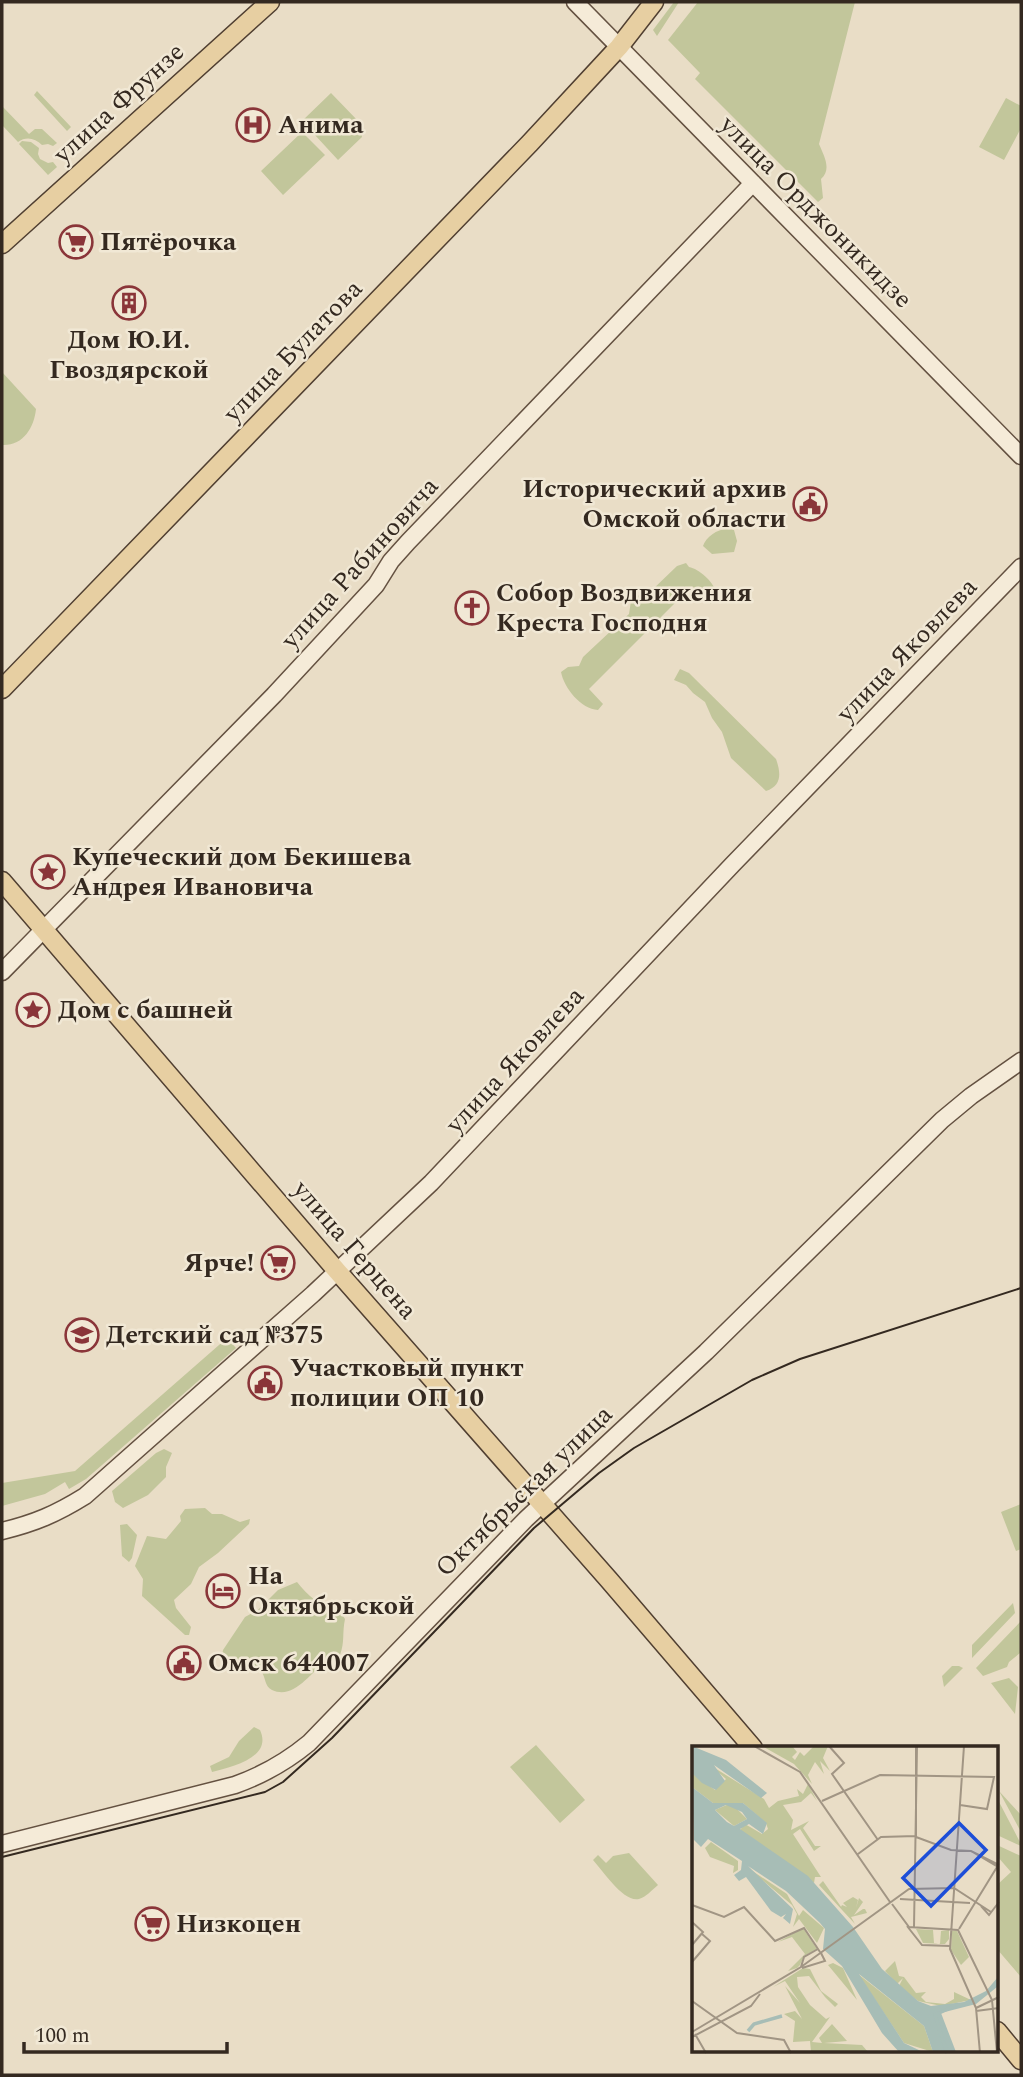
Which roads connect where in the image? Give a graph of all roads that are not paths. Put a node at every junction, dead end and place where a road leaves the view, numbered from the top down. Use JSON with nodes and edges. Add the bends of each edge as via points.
{"nodes":[{"id":1,"x":270,"y":2,"type":"edge"},
{"id":2,"x":575,"y":2,"type":"edge"},
{"id":3,"x":654,"y":2,"type":"edge"},
{"id":4,"x":619,"y":47,"type":"junction"},
{"id":5,"x":753,"y":183,"type":"junction"},
{"id":6,"x":2,"y":244,"type":"edge"},
{"id":7,"x":1021,"y":456,"type":"edge"},
{"id":8,"x":1021,"y":567,"type":"edge"},
{"id":9,"x":2,"y":689,"type":"edge"},
{"id":10,"x":2,"y":881,"type":"edge"},
{"id":11,"x":45,"y":929,"type":"junction"},
{"id":12,"x":2,"y":972,"type":"edge"},
{"id":13,"x":1021,"y":1061,"type":"edge"},
{"id":14,"x":338,"y":1272,"type":"junction"},
{"id":15,"x":541,"y":1504,"type":"junction"},
{"id":16,"x":2,"y":1531,"type":"edge"},
{"id":17,"x":751,"y":1746,"type":"edge"},
{"id":18,"x":2,"y":1844,"type":"edge"},
{"id":19,"x":998,"y":2032,"type":"edge"},
{"id":20,"x":1021,"y":2060,"type":"edge"}],
"edges":[{"from":1,"to":6,"type":"main road","name":"улица Фрунзе"},
{"from":2,"to":4,"type":"street","name":"улица Орджоникидзе"},
{"from":3,"to":4,"type":"main road","name":"улица Булатова"},
{"from":4,"to":5,"type":"street","name":"улица Орджоникидзе"},
{"from":4,"to":9,"type":"main road","name":"улица Булатова"},
{"from":5,"to":7,"type":"street","name":"улица Орджоникидзе"},
{"from":5,"to":11,"type":"street","name":"улица Рабиновича","via":[[408,542],[376,585],[274,695]]},
{"from":8,"to":14,"type":"street","name":"улица Яковлева","via":[[447,1167]]},
{"from":10,"to":11,"type":"main road","name":"улица Герцена"},
{"from":11,"to":12,"type":"street","name":"улица Рабиновича"},
{"from":11,"to":14,"type":"main road","name":"улица Герцена"},
{"from":13,"to":15,"type":"street","name":"Октябрьская улица","via":[[942,1120],[706,1352]]},
{"from":14,"to":15,"type":"main road","name":"улица Герцена"},
{"from":14,"to":16,"type":"street","name":"улица Яковлева","via":[[92,1491],[54,1515]]},
{"from":15,"to":17,"type":"main road","name":"улица Герцена"},
{"from":15,"to":18,"type":"street","name":"Октябрьская улица","via":[[309,1743],[279,1766],[235,1785]]},
{"from":19,"to":20,"type":"main road"}]}
